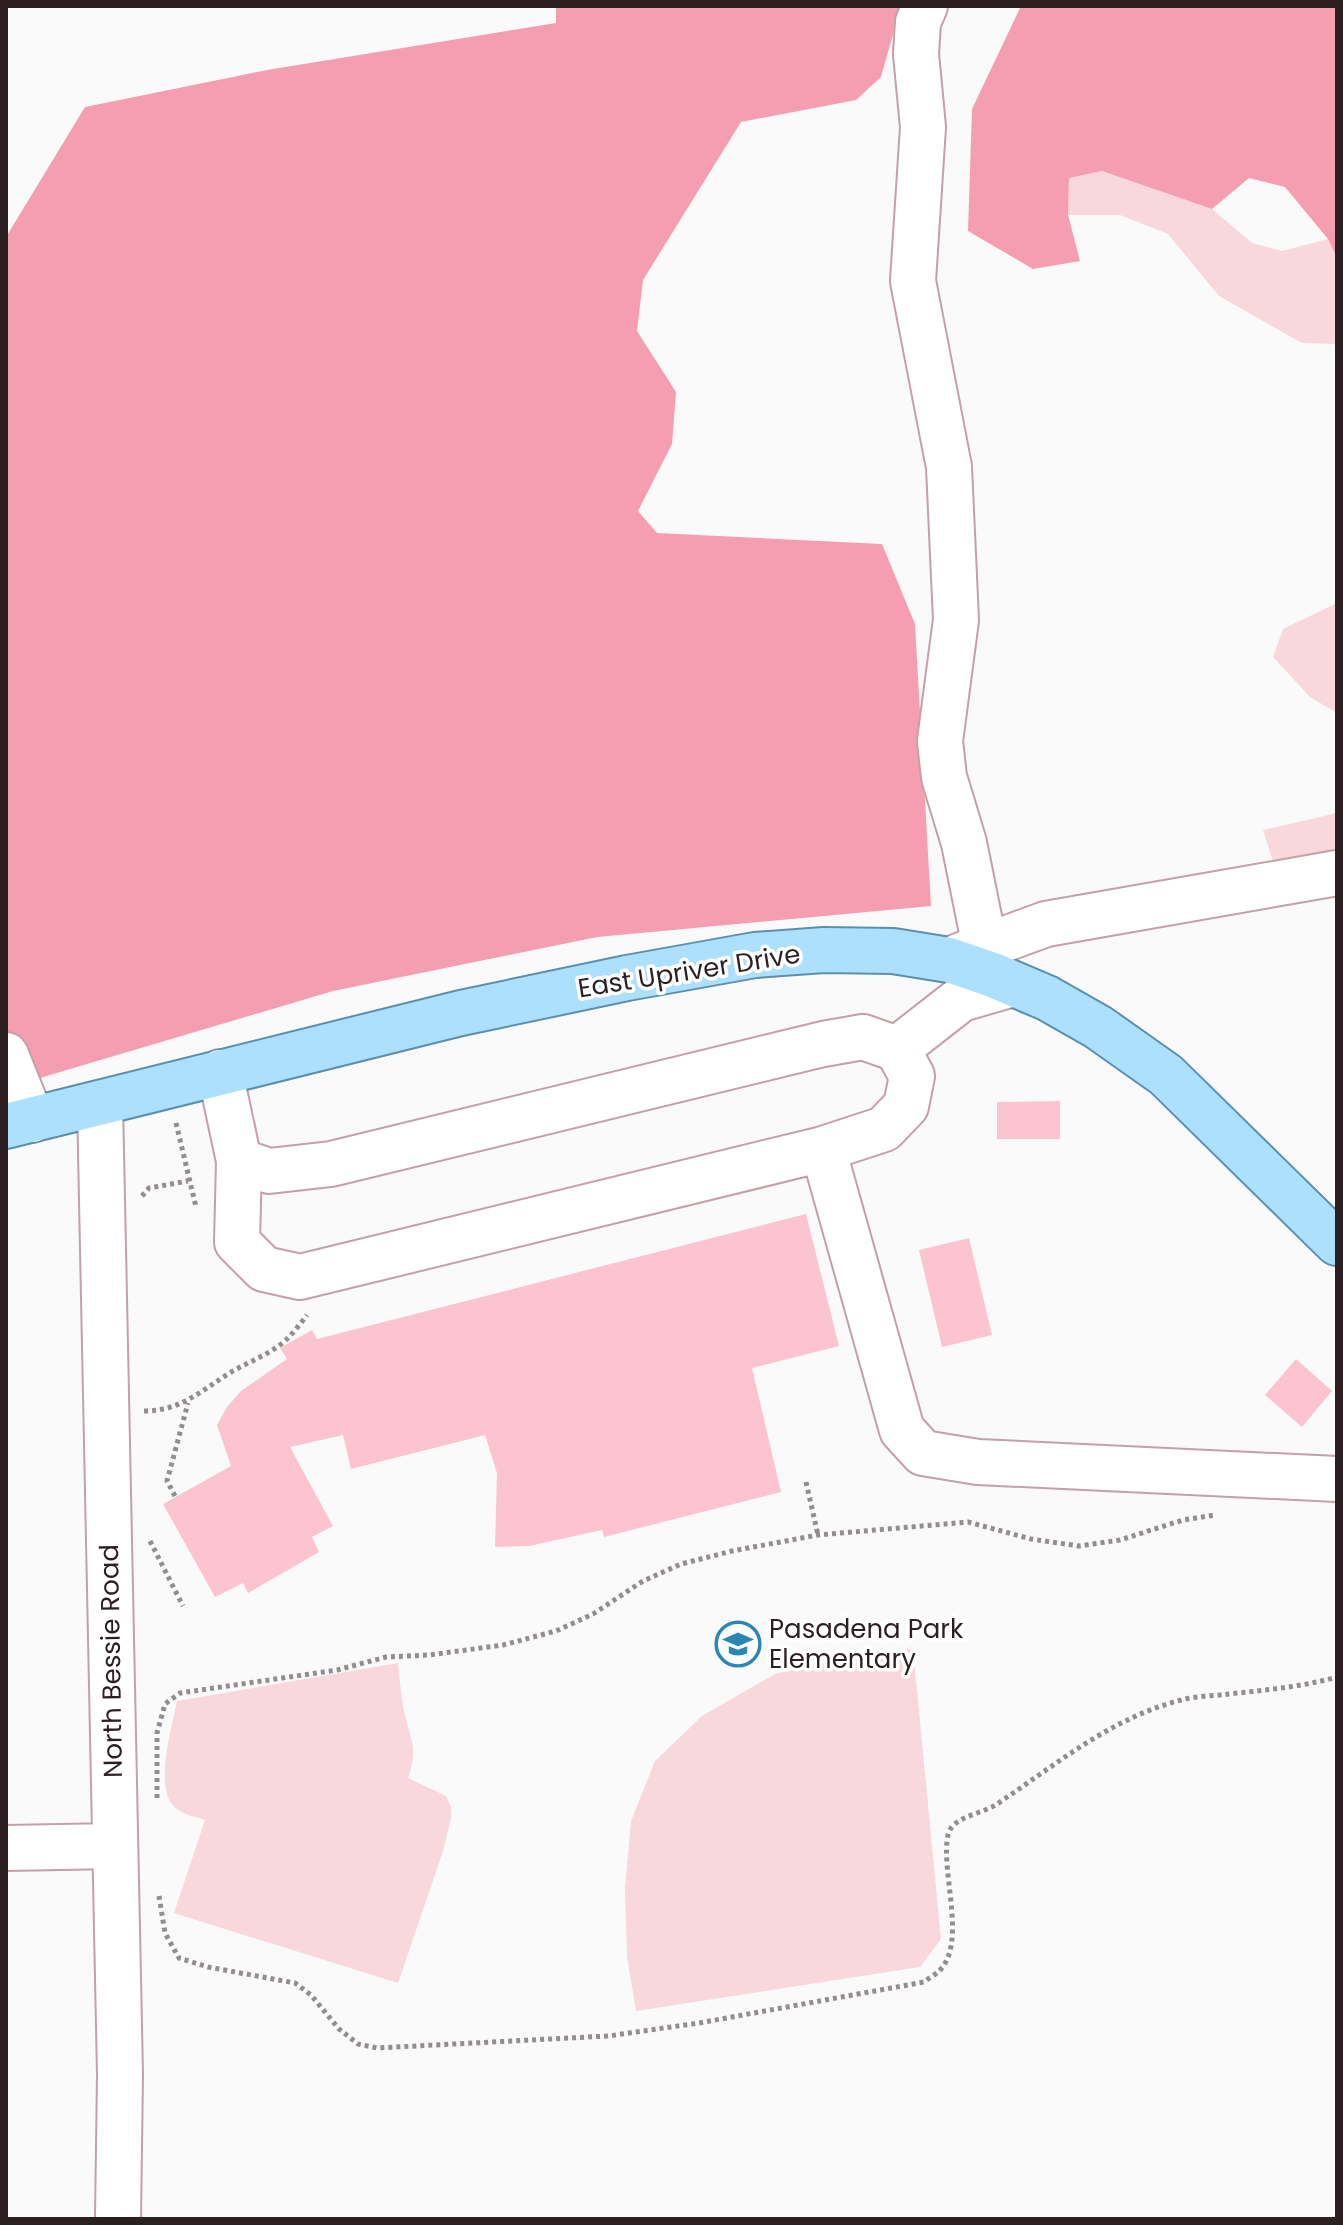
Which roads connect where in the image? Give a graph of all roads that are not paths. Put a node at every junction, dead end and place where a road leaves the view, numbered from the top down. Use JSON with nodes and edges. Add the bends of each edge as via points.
{"nodes":[{"id":1,"x":925,"y":6,"type":"edge"},
{"id":2,"x":1337,"y":873,"type":"edge"},
{"id":3,"x":967,"y":953,"type":"junction"},
{"id":4,"x":1013,"y":984,"type":"junction"},
{"id":5,"x":897,"y":1049,"type":"junction"},
{"id":6,"x":6,"y":1055,"type":"edge"},
{"id":7,"x":220,"y":1072,"type":"junction"},
{"id":8,"x":100,"y":1103,"type":"junction"},
{"id":9,"x":19,"y":1123,"type":"edge"},
{"id":10,"x":823,"y":1149,"type":"junction"},
{"id":11,"x":239,"y":1161,"type":"junction"},
{"id":12,"x":1337,"y":1243,"type":"edge"},
{"id":13,"x":1337,"y":1479,"type":"edge"},
{"id":14,"x":115,"y":1846,"type":"junction"},
{"id":15,"x":6,"y":1848,"type":"edge"},
{"id":16,"x":118,"y":2219,"type":"edge"}],
"edges":[{"from":1,"to":3,"type":"street","via":[[916,54],[923,127],[913,281],[949,467],[956,620],[940,741],[944,777],[964,843]]},
{"from":2,"to":3,"type":"street","via":[[1046,924]]},
{"from":3,"to":4,"type":"main road","name":"East Upriver Drive"},
{"from":3,"to":7,"type":"main road","name":"East Upriver Drive","via":[[824,950],[755,955],[461,1013]]},
{"from":4,"to":5,"type":"street","via":[[961,999]]},
{"from":4,"to":12,"type":"main road","name":"East Upriver Drive","via":[[1098,1027],[1166,1075]]},
{"from":5,"to":10,"type":"street","via":[[912,1076],[906,1106],[884,1129]]},
{"from":5,"to":11,"type":"street","via":[[863,1037],[823,1044],[331,1164],[269,1171]]},
{"from":6,"to":9,"type":"street"},
{"from":7,"to":8,"type":"main road","name":"East Upriver Drive"},
{"from":7,"to":11,"type":"street"},
{"from":8,"to":9,"type":"main road","name":"East Upriver Drive"},
{"from":8,"to":14,"type":"street","name":"North Bessie Road"},
{"from":10,"to":11,"type":"street","via":[[300,1277],[264,1269],[237,1242]]},
{"from":10,"to":13,"type":"street","via":[[902,1430],[923,1453],[978,1462]]},
{"from":14,"to":15,"type":"street"},
{"from":14,"to":16,"type":"street","name":"North Bessie Road"}]}
